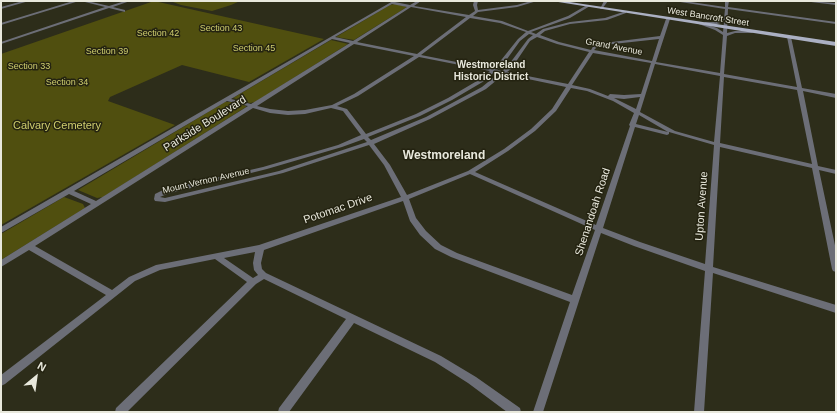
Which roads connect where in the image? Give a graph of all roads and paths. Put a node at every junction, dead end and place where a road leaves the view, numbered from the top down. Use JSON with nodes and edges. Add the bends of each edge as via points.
{"nodes":[{"id":1,"x":27,"y":1,"type":"edge"},
{"id":2,"x":78,"y":1,"type":"edge"},
{"id":3,"x":83,"y":1,"type":"edge"},
{"id":4,"x":128,"y":1,"type":"edge"},
{"id":5,"x":419,"y":1,"type":"edge"},
{"id":6,"x":476,"y":1,"type":"edge"},
{"id":7,"x":535,"y":1,"type":"edge"},
{"id":8,"x":554,"y":1,"type":"edge"},
{"id":9,"x":606,"y":1,"type":"edge"},
{"id":10,"x":676,"y":1,"type":"edge"},
{"id":11,"x":727,"y":1,"type":"edge"},
{"id":12,"x":811,"y":1,"type":"edge"},
{"id":13,"x":394,"y":2,"type":"edge"},
{"id":14,"x":836,"y":4,"type":"edge"},
{"id":15,"x":411,"y":6,"type":"junction"},
{"id":16,"x":588,"y":6,"type":"junction"},
{"id":17,"x":1,"y":8,"type":"edge"},
{"id":18,"x":109,"y":8,"type":"junction"},
{"id":19,"x":601,"y":8,"type":"junction"},
{"id":20,"x":727,"y":8,"type":"junction"},
{"id":21,"x":124,"y":11,"type":"dead end"},
{"id":22,"x":477,"y":11,"type":"junction"},
{"id":23,"x":625,"y":12,"type":"junction"},
{"id":24,"x":470,"y":17,"type":"junction"},
{"id":25,"x":668,"y":19,"type":"junction"},
{"id":26,"x":726,"y":20,"type":"junction"},
{"id":27,"x":698,"y":23,"type":"junction"},
{"id":28,"x":836,"y":23,"type":"edge"},
{"id":29,"x":1,"y":24,"type":"edge"},
{"id":30,"x":530,"y":31,"type":"junction"},
{"id":31,"x":725,"y":31,"type":"junction"},
{"id":32,"x":536,"y":34,"type":"junction"},
{"id":33,"x":662,"y":37,"type":"junction"},
{"id":34,"x":789,"y":37,"type":"junction"},
{"id":35,"x":332,"y":38,"type":"junction"},
{"id":36,"x":353,"y":42,"type":"junction"},
{"id":37,"x":1,"y":43,"type":"edge"},
{"id":38,"x":836,"y":44,"type":"edge"},
{"id":39,"x":591,"y":51,"type":"junction"},
{"id":40,"x":417,"y":56,"type":"junction"},
{"id":41,"x":654,"y":62,"type":"junction"},
{"id":42,"x":494,"y":71,"type":"junction"},
{"id":43,"x":504,"y":73,"type":"junction"},
{"id":44,"x":722,"y":75,"type":"junction"},
{"id":45,"x":569,"y":86,"type":"junction"},
{"id":46,"x":800,"y":89,"type":"junction"},
{"id":47,"x":602,"y":94,"type":"junction"},
{"id":48,"x":642,"y":95,"type":"junction"},
{"id":49,"x":836,"y":96,"type":"edge"},
{"id":50,"x":352,"y":97,"type":"junction"},
{"id":51,"x":227,"y":99,"type":"junction"},
{"id":52,"x":253,"y":106,"type":"junction"},
{"id":53,"x":331,"y":107,"type":"junction"},
{"id":54,"x":637,"y":112,"type":"junction"},
{"id":55,"x":348,"y":114,"type":"junction"},
{"id":56,"x":632,"y":125,"type":"junction"},
{"id":57,"x":365,"y":136,"type":"junction"},
{"id":58,"x":707,"y":142,"type":"junction"},
{"id":59,"x":370,"y":143,"type":"junction"},
{"id":60,"x":717,"y":144,"type":"junction"},
{"id":61,"x":815,"y":167,"type":"junction"},
{"id":62,"x":470,"y":172,"type":"junction"},
{"id":63,"x":836,"y":172,"type":"edge"},
{"id":64,"x":69,"y":191,"type":"junction"},
{"id":65,"x":405,"y":198,"type":"junction"},
{"id":66,"x":97,"y":204,"type":"junction"},
{"id":67,"x":599,"y":229,"type":"junction"},
{"id":68,"x":1,"y":230,"type":"edge"},
{"id":69,"x":29,"y":246,"type":"junction"},
{"id":70,"x":260,"y":248,"type":"junction"},
{"id":71,"x":217,"y":257,"type":"junction"},
{"id":72,"x":1,"y":264,"type":"edge"},
{"id":73,"x":709,"y":268,"type":"junction"},
{"id":74,"x":836,"y":269,"type":"edge"},
{"id":75,"x":263,"y":275,"type":"junction"},
{"id":76,"x":253,"y":282,"type":"junction"},
{"id":77,"x":112,"y":294,"type":"junction"},
{"id":78,"x":575,"y":300,"type":"junction"},
{"id":79,"x":836,"y":309,"type":"edge"},
{"id":80,"x":352,"y":318,"type":"junction"},
{"id":81,"x":1,"y":381,"type":"edge"},
{"id":82,"x":120,"y":412,"type":"edge"},
{"id":83,"x":283,"y":412,"type":"edge"},
{"id":84,"x":516,"y":412,"type":"edge"},
{"id":85,"x":538,"y":412,"type":"edge"},
{"id":86,"x":699,"y":412,"type":"edge"}],
"edges":[{"from":1,"to":17,"type":"street"},
{"from":2,"to":29,"type":"street"},
{"from":3,"to":18,"type":"street"},
{"from":4,"to":18,"type":"street"},
{"from":5,"to":15,"type":"street","name":"Parkside Boulevard"},
{"from":6,"to":22,"type":"street"},
{"from":7,"to":22,"type":"street"},
{"from":8,"to":16,"type":"main road","name":"West Bancroft Street"},
{"from":9,"to":19,"type":"street"},
{"from":10,"to":20,"type":"street"},
{"from":11,"to":20,"type":"street","name":"Upton Avenue"},
{"from":12,"to":14,"type":"street"},
{"from":13,"to":15,"type":"street","name":"Grand Avenue"},
{"from":13,"to":35,"type":"street","name":"Parkside Boulevard"},
{"from":15,"to":24,"type":"street","name":"Grand Avenue"},
{"from":15,"to":36,"type":"street","name":"Parkside Boulevard"},
{"from":16,"to":19,"type":"main road","name":"West Bancroft Street"},
{"from":16,"to":30,"type":"street","name":"Mount Vernon Avenue","via":[[569,17]]},
{"from":18,"to":21,"type":"street"},
{"from":18,"to":37,"type":"street"},
{"from":19,"to":23,"type":"main road","name":"West Bancroft Street"},
{"from":20,"to":26,"type":"street","name":"Upton Avenue"},
{"from":20,"to":28,"type":"street"},
{"from":22,"to":24,"type":"street"},
{"from":23,"to":25,"type":"main road","name":"West Bancroft Street"},
{"from":23,"to":32,"type":"street","name":"Mount Vernon Avenue","via":[[606,19],[556,26]]},
{"from":24,"to":30,"type":"street","name":"Grand Avenue","via":[[501,22]]},
{"from":24,"to":40,"type":"street"},
{"from":25,"to":27,"type":"main road","name":"West Bancroft Street"},
{"from":25,"to":33,"type":"street","name":"Shenandoah Road"},
{"from":26,"to":27,"type":"street","via":[[717,23]]},
{"from":26,"to":31,"type":"street","name":"Upton Avenue"},
{"from":27,"to":31,"type":"main road","name":"West Bancroft Street"},
{"from":30,"to":32,"type":"street","name":"Grand Avenue"},
{"from":30,"to":42,"type":"street","name":"Mount Vernon Avenue"},
{"from":31,"to":34,"type":"main road","name":"West Bancroft Street"},
{"from":31,"to":44,"type":"street","name":"Upton Avenue"},
{"from":32,"to":39,"type":"street","name":"Grand Avenue"},
{"from":32,"to":43,"type":"street","name":"Mount Vernon Avenue"},
{"from":33,"to":39,"type":"street","via":[[604,44],[595,46]]},
{"from":33,"to":41,"type":"street","name":"Shenandoah Road"},
{"from":34,"to":38,"type":"main road","name":"West Bancroft Street"},
{"from":34,"to":46,"type":"street"},
{"from":35,"to":36,"type":"street"},
{"from":35,"to":51,"type":"street","name":"Parkside Boulevard"},
{"from":36,"to":40,"type":"street"},
{"from":36,"to":52,"type":"street","name":"Parkside Boulevard"},
{"from":39,"to":41,"type":"street","name":"Grand Avenue"},
{"from":39,"to":45,"type":"street","name":"Potomac Drive"},
{"from":40,"to":42,"type":"street"},
{"from":40,"to":50,"type":"street"},
{"from":41,"to":44,"type":"street","name":"Grand Avenue"},
{"from":41,"to":48,"type":"street","name":"Shenandoah Road"},
{"from":42,"to":43,"type":"street"},
{"from":42,"to":57,"type":"street","name":"Mount Vernon Avenue","via":[[450,100]]},
{"from":43,"to":45,"type":"street"},
{"from":43,"to":59,"type":"street","name":"Mount Vernon Avenue","via":[[484,88],[448,108]]},
{"from":44,"to":46,"type":"street","name":"Grand Avenue"},
{"from":44,"to":60,"type":"street","name":"Upton Avenue"},
{"from":45,"to":47,"type":"street"},
{"from":45,"to":62,"type":"street","name":"Potomac Drive","via":[[554,110],[533,130]]},
{"from":46,"to":49,"type":"street","name":"Grand Avenue"},
{"from":46,"to":61,"type":"street"},
{"from":47,"to":48,"type":"street","via":[[621,97]]},
{"from":47,"to":54,"type":"street"},
{"from":48,"to":54,"type":"street","name":"Shenandoah Road"},
{"from":50,"to":53,"type":"street"},
{"from":50,"to":55,"type":"street"},
{"from":51,"to":52,"type":"street"},
{"from":51,"to":64,"type":"street","name":"Parkside Boulevard"},
{"from":52,"to":53,"type":"street","via":[[288,113]]},
{"from":52,"to":66,"type":"street","name":"Parkside Boulevard"},
{"from":53,"to":55,"type":"street","via":[[341,108]]},
{"from":54,"to":56,"type":"street","name":"Shenandoah Road"},
{"from":54,"to":58,"type":"street","via":[[673,132]]},
{"from":55,"to":57,"type":"street"},
{"from":56,"to":58,"type":"street"},
{"from":56,"to":67,"type":"street","name":"Shenandoah Road"},
{"from":57,"to":59,"type":"street"},
{"from":57,"to":59,"type":"street","name":"Mount Vernon Avenue","via":[[296,160],[165,192],[156,198],[165,200],[259,177]]},
{"from":58,"to":60,"type":"street"},
{"from":59,"to":65,"type":"street","via":[[393,175]]},
{"from":60,"to":61,"type":"street"},
{"from":60,"to":73,"type":"street","name":"Upton Avenue"},
{"from":61,"to":63,"type":"street"},
{"from":61,"to":74,"type":"street"},
{"from":62,"to":65,"type":"street","name":"Potomac Drive"},
{"from":62,"to":67,"type":"street"},
{"from":64,"to":66,"type":"street"},
{"from":64,"to":68,"type":"street","name":"Parkside Boulevard"},
{"from":65,"to":70,"type":"street","name":"Potomac Drive"},
{"from":65,"to":78,"type":"street","via":[[413,219],[438,247]]},
{"from":66,"to":69,"type":"street","name":"Parkside Boulevard"},
{"from":67,"to":73,"type":"street"},
{"from":67,"to":78,"type":"street","name":"Shenandoah Road"},
{"from":69,"to":72,"type":"street","name":"Parkside Boulevard"},
{"from":69,"to":77,"type":"street"},
{"from":70,"to":71,"type":"street","name":"Potomac Drive"},
{"from":70,"to":75,"type":"street","via":[[257,263],[258,270]]},
{"from":71,"to":76,"type":"street"},
{"from":71,"to":77,"type":"street","name":"Potomac Drive","via":[[153,269],[132,279]]},
{"from":73,"to":79,"type":"street"},
{"from":73,"to":86,"type":"street","name":"Upton Avenue"},
{"from":75,"to":76,"type":"street"},
{"from":75,"to":80,"type":"street"},
{"from":76,"to":82,"type":"street"},
{"from":77,"to":81,"type":"street","name":"Potomac Drive"},
{"from":78,"to":85,"type":"street","name":"Shenandoah Road"},
{"from":80,"to":83,"type":"street"},
{"from":80,"to":84,"type":"street","via":[[438,359]]}]}
